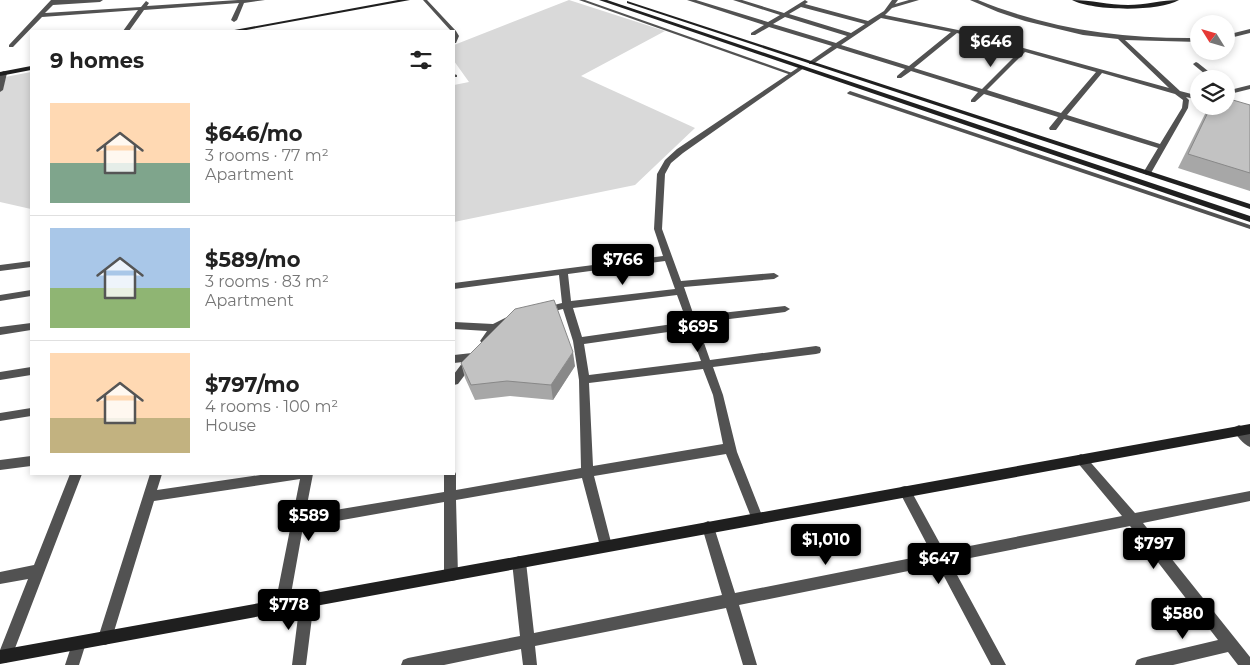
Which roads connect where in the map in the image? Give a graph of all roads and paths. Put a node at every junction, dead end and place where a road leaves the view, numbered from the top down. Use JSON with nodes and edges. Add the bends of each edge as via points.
{"nodes":[{"id":1,"x":100,"y":0,"type":"edge"},
{"id":2,"x":148,"y":0,"type":"edge"},
{"id":3,"x":262,"y":0,"type":"edge"},
{"id":4,"x":407,"y":0,"type":"edge"},
{"id":5,"x":425,"y":0,"type":"edge"},
{"id":6,"x":581,"y":0,"type":"edge"},
{"id":7,"x":602,"y":0,"type":"edge"},
{"id":8,"x":624,"y":0,"type":"edge"},
{"id":9,"x":690,"y":0,"type":"edge"},
{"id":10,"x":736,"y":0,"type":"edge"},
{"id":11,"x":808,"y":0,"type":"edge"},
{"id":12,"x":916,"y":0,"type":"edge"},
{"id":13,"x":973,"y":0,"type":"edge"},
{"id":14,"x":1075,"y":0,"type":"edge"},
{"id":15,"x":1176,"y":0,"type":"edge"},
{"id":16,"x":243,"y":1,"type":"edge"},
{"id":17,"x":52,"y":2,"type":"edge"},
{"id":18,"x":894,"y":3,"type":"edge"},
{"id":19,"x":801,"y":5,"type":"junction"},
{"id":20,"x":143,"y":7,"type":"junction"},
{"id":21,"x":40,"y":15,"type":"junction"},
{"id":22,"x":785,"y":15,"type":"junction"},
{"id":23,"x":879,"y":16,"type":"junction"},
{"id":24,"x":234,"y":20,"type":"dead end"},
{"id":25,"x":770,"y":24,"type":"junction"},
{"id":26,"x":868,"y":24,"type":"junction"},
{"id":27,"x":127,"y":30,"type":"edge"},
{"id":28,"x":238,"y":30,"type":"edge"},
{"id":29,"x":451,"y":30,"type":"edge"},
{"id":30,"x":956,"y":30,"type":"junction"},
{"id":31,"x":1250,"y":31,"type":"edge"},
{"id":32,"x":753,"y":34,"type":"dead end"},
{"id":33,"x":852,"y":35,"type":"junction"},
{"id":34,"x":1235,"y":35,"type":"edge"},
{"id":35,"x":1120,"y":38,"type":"junction"},
{"id":36,"x":1190,"y":40,"type":"edge"},
{"id":37,"x":11,"y":46,"type":"dead end"},
{"id":38,"x":836,"y":46,"type":"junction"},
{"id":39,"x":1024,"y":50,"type":"junction"},
{"id":40,"x":811,"y":63,"type":"junction"},
{"id":41,"x":1196,"y":64,"type":"dead end"},
{"id":42,"x":30,"y":68,"type":"edge"},
{"id":43,"x":909,"y":68,"type":"junction"},
{"id":44,"x":1204,"y":70,"type":"edge"},
{"id":45,"x":797,"y":71,"type":"junction"},
{"id":46,"x":1100,"y":71,"type":"junction"},
{"id":47,"x":2,"y":73,"type":"edge"},
{"id":48,"x":899,"y":77,"type":"dead end"},
{"id":49,"x":1250,"y":88,"type":"edge"},
{"id":50,"x":0,"y":90,"type":"edge"},
{"id":51,"x":1235,"y":90,"type":"edge"},
{"id":52,"x":983,"y":91,"type":"junction"},
{"id":53,"x":850,"y":93,"type":"dead end"},
{"id":54,"x":1179,"y":93,"type":"junction"},
{"id":55,"x":915,"y":96,"type":"junction"},
{"id":56,"x":1190,"y":96,"type":"edge"},
{"id":57,"x":893,"y":99,"type":"junction"},
{"id":58,"x":973,"y":101,"type":"dead end"},
{"id":59,"x":887,"y":104,"type":"junction"},
{"id":60,"x":908,"y":104,"type":"junction"},
{"id":61,"x":1063,"y":116,"type":"junction"},
{"id":62,"x":1053,"y":128,"type":"dead end"},
{"id":63,"x":1162,"y":147,"type":"junction"},
{"id":64,"x":1147,"y":173,"type":"junction"},
{"id":65,"x":1250,"y":207,"type":"edge"},
{"id":66,"x":1250,"y":219,"type":"edge"},
{"id":67,"x":1250,"y":227,"type":"edge"},
{"id":68,"x":668,"y":258,"type":"junction"},
{"id":69,"x":30,"y":264,"type":"edge"},
{"id":70,"x":0,"y":268,"type":"edge"},
{"id":71,"x":563,"y":272,"type":"junction"},
{"id":72,"x":774,"y":276,"type":"dead end"},
{"id":73,"x":455,"y":286,"type":"edge"},
{"id":74,"x":679,"y":288,"type":"junction"},
{"id":75,"x":30,"y":294,"type":"edge"},
{"id":76,"x":0,"y":298,"type":"edge"},
{"id":77,"x":567,"y":305,"type":"junction"},
{"id":78,"x":785,"y":309,"type":"dead end"},
{"id":79,"x":692,"y":323,"type":"junction"},
{"id":80,"x":455,"y":326,"type":"edge"},
{"id":81,"x":30,"y":327,"type":"edge"},
{"id":82,"x":495,"y":328,"type":"junction"},
{"id":83,"x":0,"y":331,"type":"edge"},
{"id":84,"x":578,"y":341,"type":"junction"},
{"id":85,"x":816,"y":350,"type":"dead end"},
{"id":86,"x":472,"y":357,"type":"junction"},
{"id":87,"x":455,"y":359,"type":"edge"},
{"id":88,"x":708,"y":365,"type":"junction"},
{"id":89,"x":30,"y":371,"type":"edge"},
{"id":90,"x":0,"y":376,"type":"edge"},
{"id":91,"x":455,"y":380,"type":"edge"},
{"id":92,"x":584,"y":380,"type":"junction"},
{"id":93,"x":30,"y":412,"type":"edge"},
{"id":94,"x":0,"y":417,"type":"edge"},
{"id":95,"x":1244,"y":430,"type":"edge"},
{"id":96,"x":1250,"y":442,"type":"edge"},
{"id":97,"x":730,"y":448,"type":"junction"},
{"id":98,"x":1081,"y":459,"type":"junction"},
{"id":99,"x":30,"y":461,"type":"edge"},
{"id":100,"x":0,"y":465,"type":"edge"},
{"id":101,"x":587,"y":474,"type":"junction"},
{"id":102,"x":76,"y":475,"type":"edge"},
{"id":103,"x":156,"y":475,"type":"edge"},
{"id":104,"x":293,"y":475,"type":"edge"},
{"id":105,"x":307,"y":475,"type":"edge"},
{"id":106,"x":450,"y":475,"type":"edge"},
{"id":107,"x":905,"y":491,"type":"junction"},
{"id":108,"x":150,"y":496,"type":"junction"},
{"id":109,"x":1250,"y":496,"type":"edge"},
{"id":110,"x":449,"y":497,"type":"junction"},
{"id":111,"x":757,"y":518,"type":"junction"},
{"id":112,"x":1132,"y":519,"type":"junction"},
{"id":113,"x":298,"y":522,"type":"junction"},
{"id":114,"x":708,"y":527,"type":"junction"},
{"id":115,"x":606,"y":546,"type":"junction"},
{"id":116,"x":941,"y":558,"type":"junction"},
{"id":117,"x":519,"y":562,"type":"junction"},
{"id":118,"x":38,"y":571,"type":"junction"},
{"id":119,"x":451,"y":574,"type":"junction"},
{"id":120,"x":0,"y":578,"type":"edge"},
{"id":121,"x":731,"y":600,"type":"junction"},
{"id":122,"x":307,"y":601,"type":"junction"},
{"id":123,"x":282,"y":606,"type":"junction"},
{"id":124,"x":105,"y":638,"type":"junction"},
{"id":125,"x":527,"y":641,"type":"junction"},
{"id":126,"x":80,"y":643,"type":"junction"},
{"id":127,"x":1232,"y":644,"type":"junction"},
{"id":128,"x":3,"y":657,"type":"edge"},
{"id":129,"x":72,"y":665,"type":"edge"},
{"id":130,"x":299,"y":665,"type":"edge"},
{"id":131,"x":408,"y":665,"type":"edge"},
{"id":132,"x":530,"y":665,"type":"edge"},
{"id":133,"x":750,"y":665,"type":"edge"},
{"id":134,"x":999,"y":665,"type":"edge"},
{"id":135,"x":1142,"y":665,"type":"edge"},
{"id":136,"x":1247,"y":665,"type":"edge"}],
"edges":[{"from":1,"to":17,"type":"street"},
{"from":2,"to":20,"type":"street"},
{"from":3,"to":16,"type":"street"},
{"from":4,"to":28,"type":"main road"},
{"from":5,"to":29,"type":"lane"},
{"from":6,"to":45,"type":"lane"},
{"from":7,"to":45,"type":"main road"},
{"from":8,"to":40,"type":"main road"},
{"from":9,"to":25,"type":"street"},
{"from":10,"to":22,"type":"street"},
{"from":11,"to":19,"type":"street"},
{"from":12,"to":18,"type":"street"},
{"from":13,"to":35,"type":"street","via":[[1047,25]]},
{"from":14,"to":15,"type":"main road","via":[[1129,7]]},
{"from":16,"to":20,"type":"street"},
{"from":16,"to":24,"type":"street"},
{"from":17,"to":21,"type":"street"},
{"from":18,"to":23,"type":"street"},
{"from":19,"to":22,"type":"street"},
{"from":19,"to":26,"type":"street"},
{"from":20,"to":21,"type":"street"},
{"from":20,"to":27,"type":"street"},
{"from":21,"to":37,"type":"street"},
{"from":22,"to":25,"type":"street"},
{"from":22,"to":33,"type":"street"},
{"from":23,"to":26,"type":"street"},
{"from":23,"to":30,"type":"street"},
{"from":25,"to":32,"type":"street"},
{"from":25,"to":38,"type":"street"},
{"from":26,"to":33,"type":"street"},
{"from":30,"to":39,"type":"street"},
{"from":30,"to":43,"type":"street"},
{"from":31,"to":34,"type":"street"},
{"from":33,"to":38,"type":"street"},
{"from":35,"to":36,"type":"street"},
{"from":35,"to":54,"type":"street"},
{"from":38,"to":40,"type":"street"},
{"from":38,"to":43,"type":"street"},
{"from":39,"to":46,"type":"street"},
{"from":39,"to":52,"type":"street"},
{"from":40,"to":55,"type":"main road"},
{"from":41,"to":44,"type":"street"},
{"from":42,"to":47,"type":"main road"},
{"from":43,"to":48,"type":"street"},
{"from":43,"to":52,"type":"street"},
{"from":45,"to":57,"type":"main road"},
{"from":45,"to":68,"type":"street","via":[[668,162],[662,174],[658,229]]},
{"from":46,"to":54,"type":"street"},
{"from":46,"to":61,"type":"street"},
{"from":47,"to":50,"type":"street"},
{"from":49,"to":51,"type":"street"},
{"from":52,"to":58,"type":"street"},
{"from":52,"to":61,"type":"street"},
{"from":53,"to":59,"type":"lane"},
{"from":54,"to":56,"type":"street"},
{"from":54,"to":63,"type":"street","via":[[1186,100],[1185,108]]},
{"from":55,"to":60,"type":"main road"},
{"from":55,"to":64,"type":"main road"},
{"from":57,"to":59,"type":"lane"},
{"from":57,"to":60,"type":"main road"},
{"from":59,"to":67,"type":"lane"},
{"from":60,"to":66,"type":"main road"},
{"from":61,"to":62,"type":"street"},
{"from":61,"to":63,"type":"street"},
{"from":63,"to":64,"type":"street"},
{"from":64,"to":65,"type":"main road"},
{"from":68,"to":71,"type":"street"},
{"from":68,"to":74,"type":"street"},
{"from":69,"to":70,"type":"street"},
{"from":71,"to":73,"type":"street"},
{"from":71,"to":77,"type":"street"},
{"from":72,"to":74,"type":"street"},
{"from":74,"to":77,"type":"street"},
{"from":74,"to":79,"type":"street"},
{"from":75,"to":76,"type":"street"},
{"from":77,"to":82,"type":"street","via":[[508,318]]},
{"from":77,"to":84,"type":"street"},
{"from":78,"to":79,"type":"street"},
{"from":79,"to":84,"type":"street"},
{"from":79,"to":88,"type":"street"},
{"from":80,"to":82,"type":"street"},
{"from":81,"to":83,"type":"street"},
{"from":82,"to":86,"type":"street"},
{"from":84,"to":92,"type":"street"},
{"from":85,"to":88,"type":"street"},
{"from":86,"to":87,"type":"street"},
{"from":86,"to":91,"type":"street"},
{"from":88,"to":92,"type":"street"},
{"from":88,"to":97,"type":"street"},
{"from":89,"to":90,"type":"street"},
{"from":92,"to":101,"type":"street"},
{"from":93,"to":94,"type":"street"},
{"from":95,"to":96,"type":"street"},
{"from":95,"to":98,"type":"main road"},
{"from":97,"to":101,"type":"street"},
{"from":97,"to":111,"type":"street"},
{"from":98,"to":107,"type":"main road"},
{"from":98,"to":112,"type":"street"},
{"from":99,"to":100,"type":"street"},
{"from":101,"to":110,"type":"street"},
{"from":101,"to":115,"type":"street"},
{"from":102,"to":118,"type":"street"},
{"from":103,"to":108,"type":"street"},
{"from":104,"to":108,"type":"street"},
{"from":105,"to":113,"type":"street"},
{"from":106,"to":110,"type":"street"},
{"from":107,"to":111,"type":"main road"},
{"from":107,"to":116,"type":"street"},
{"from":108,"to":124,"type":"street"},
{"from":109,"to":112,"type":"street"},
{"from":110,"to":113,"type":"street"},
{"from":110,"to":119,"type":"street"},
{"from":111,"to":114,"type":"main road"},
{"from":112,"to":116,"type":"street"},
{"from":112,"to":127,"type":"street"},
{"from":113,"to":123,"type":"street"},
{"from":114,"to":115,"type":"main road"},
{"from":114,"to":121,"type":"street"},
{"from":115,"to":117,"type":"main road"},
{"from":116,"to":121,"type":"street"},
{"from":116,"to":134,"type":"street"},
{"from":117,"to":119,"type":"main road"},
{"from":117,"to":125,"type":"street"},
{"from":118,"to":120,"type":"street"},
{"from":118,"to":128,"type":"street"},
{"from":119,"to":122,"type":"main road"},
{"from":121,"to":125,"type":"street"},
{"from":121,"to":133,"type":"street"},
{"from":122,"to":123,"type":"main road"},
{"from":122,"to":130,"type":"street"},
{"from":123,"to":124,"type":"main road"},
{"from":124,"to":126,"type":"main road"},
{"from":125,"to":131,"type":"street"},
{"from":125,"to":132,"type":"street"},
{"from":126,"to":128,"type":"main road"},
{"from":126,"to":129,"type":"street"},
{"from":127,"to":135,"type":"street"},
{"from":127,"to":136,"type":"street"}]}
